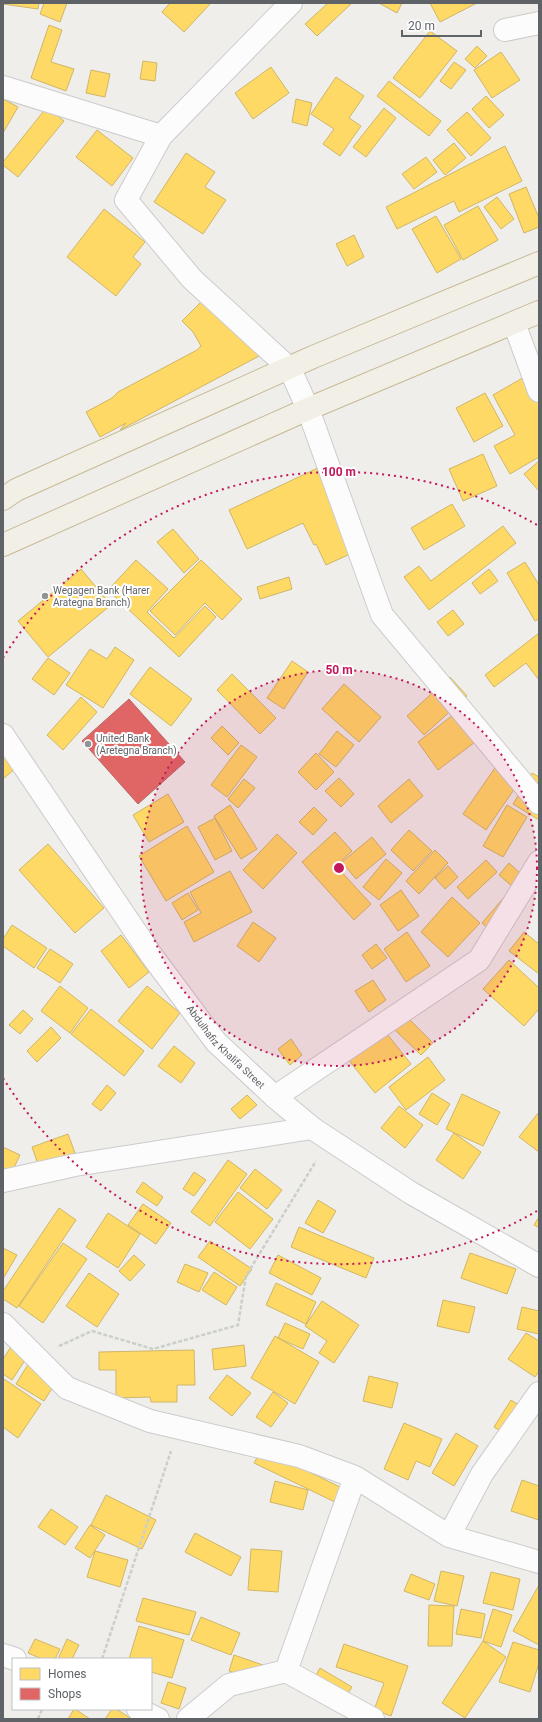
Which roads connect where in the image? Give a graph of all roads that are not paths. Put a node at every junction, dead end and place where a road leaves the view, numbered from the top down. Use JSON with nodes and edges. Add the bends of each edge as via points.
{"nodes":[{"id":1,"x":291,"y":3,"type":"edge"},
{"id":2,"x":539,"y":23,"type":"edge"},
{"id":3,"x":505,"y":30,"type":"dead end"},
{"id":4,"x":3,"y":87,"type":"edge"},
{"id":5,"x":161,"y":136,"type":"junction"},
{"id":6,"x":539,"y":263,"type":"edge"},
{"id":7,"x":539,"y":312,"type":"edge"},
{"id":8,"x":514,"y":323,"type":"junction"},
{"id":9,"x":290,"y":369,"type":"junction"},
{"id":10,"x":539,"y":391,"type":"edge"},
{"id":11,"x":308,"y":409,"type":"junction"},
{"id":12,"x":3,"y":499,"type":"edge"},
{"id":13,"x":3,"y":545,"type":"edge"},
{"id":14,"x":3,"y":734,"type":"edge"},
{"id":15,"x":539,"y":803,"type":"edge"},
{"id":16,"x":539,"y":862,"type":"edge"},
{"id":17,"x":275,"y":1097,"type":"junction"},
{"id":18,"x":320,"y":1134,"type":"junction"},
{"id":19,"x":3,"y":1181,"type":"edge"},
{"id":20,"x":539,"y":1266,"type":"edge"},
{"id":21,"x":3,"y":1324,"type":"edge"},
{"id":22,"x":539,"y":1392,"type":"edge"},
{"id":23,"x":355,"y":1477,"type":"junction"},
{"id":24,"x":449,"y":1536,"type":"junction"},
{"id":25,"x":539,"y":1562,"type":"edge"},
{"id":26,"x":286,"y":1671,"type":"junction"},
{"id":27,"x":140,"y":1710,"type":"edge"},
{"id":28,"x":158,"y":1719,"type":"edge"},
{"id":29,"x":188,"y":1719,"type":"edge"},
{"id":30,"x":373,"y":1719,"type":"edge"}],
"edges":[{"from":1,"to":5,"type":"street"},
{"from":2,"to":3,"type":"street"},
{"from":4,"to":5,"type":"street"},
{"from":5,"to":9,"type":"street","via":[[126,200],[192,279]]},
{"from":6,"to":9,"type":"highway"},
{"from":7,"to":8,"type":"highway"},
{"from":8,"to":10,"type":"street"},
{"from":8,"to":11,"type":"highway"},
{"from":9,"to":11,"type":"street"},
{"from":9,"to":12,"type":"highway","via":[[16,490]]},
{"from":11,"to":13,"type":"highway"},
{"from":11,"to":15,"type":"street","via":[[382,616]]},
{"from":14,"to":17,"type":"street","name":"Abdulhafiz Khalifa Street","via":[[152,956],[216,1042]]},
{"from":16,"to":17,"type":"street","via":[[479,960]]},
{"from":17,"to":18,"type":"street","name":"Abdulhafiz Khalifa Street"},
{"from":18,"to":19,"type":"street","via":[[75,1165]]},
{"from":18,"to":20,"type":"street","name":"Abdulhafiz Khalifa Street","via":[[411,1193]]},
{"from":21,"to":23,"type":"street","via":[[67,1388],[150,1421],[299,1456]]},
{"from":22,"to":24,"type":"street","via":[[482,1474]]},
{"from":23,"to":24,"type":"street"},
{"from":23,"to":26,"type":"street"},
{"from":24,"to":25,"type":"street"},
{"from":26,"to":29,"type":"street","via":[[229,1685]]},
{"from":26,"to":30,"type":"street"},
{"from":27,"to":28,"type":"street"}]}
